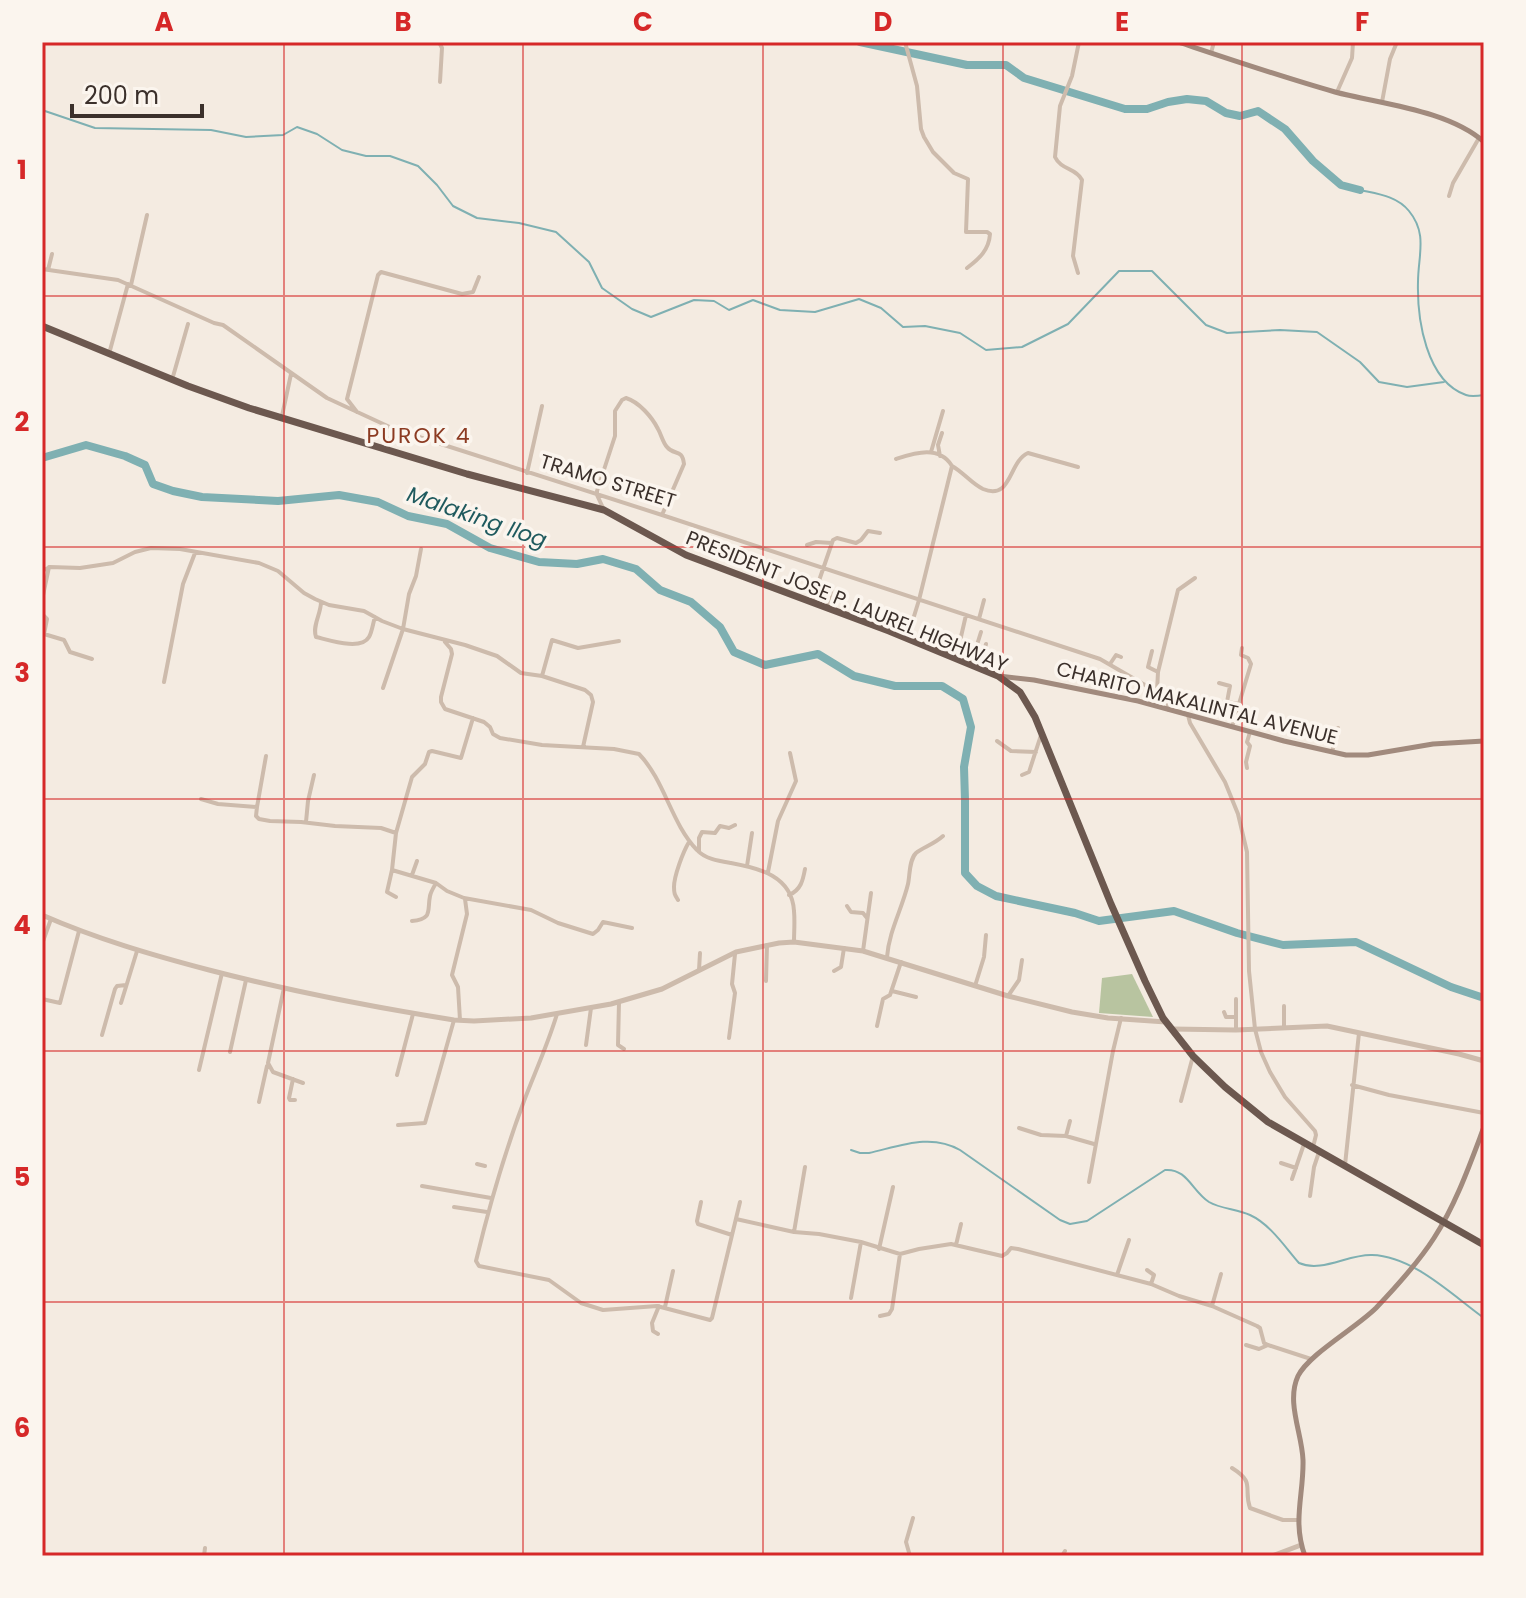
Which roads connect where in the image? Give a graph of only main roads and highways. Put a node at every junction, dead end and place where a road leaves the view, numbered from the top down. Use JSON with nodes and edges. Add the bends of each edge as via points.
{"nodes":[{"id":1,"x":1178,"y":42,"type":"edge"},
{"id":2,"x":1482,"y":140,"type":"edge"},
{"id":3,"x":42,"y":326,"type":"edge"},
{"id":4,"x":998,"y":676,"type":"junction"},
{"id":5,"x":1484,"y":741,"type":"edge"},
{"id":6,"x":1484,"y":1127,"type":"edge"},
{"id":7,"x":1482,"y":1139,"type":"edge"},
{"id":8,"x":1443,"y":1223,"type":"junction"},
{"id":9,"x":1484,"y":1245,"type":"edge"},
{"id":10,"x":1305,"y":1556,"type":"edge"}],
"edges":[{"from":1,"to":2,"type":"main road","via":[[1455,124]]},
{"from":3,"to":4,"type":"highway","name":"PRESIDENT JOSE P. LAUREL HIGHWAY","via":[[215,397],[604,510],[678,551]]},
{"from":4,"to":5,"type":"main road","name":"CHARITO MAKALINTAL AVENUE","via":[[1098,692],[1354,756]]},
{"from":4,"to":8,"type":"highway","name":"PRESIDENT JOSE P. LAUREL HIGHWAY","via":[[1030,707],[1145,981],[1193,1056],[1268,1122]]},
{"from":6,"to":7,"type":"main road"},
{"from":7,"to":8,"type":"main road"},
{"from":8,"to":9,"type":"highway","name":"PRESIDENT JOSE P. LAUREL HIGHWAY"},
{"from":8,"to":10,"type":"main road","via":[[1376,1308],[1300,1372],[1295,1412],[1303,1457],[1298,1520]]}]}
